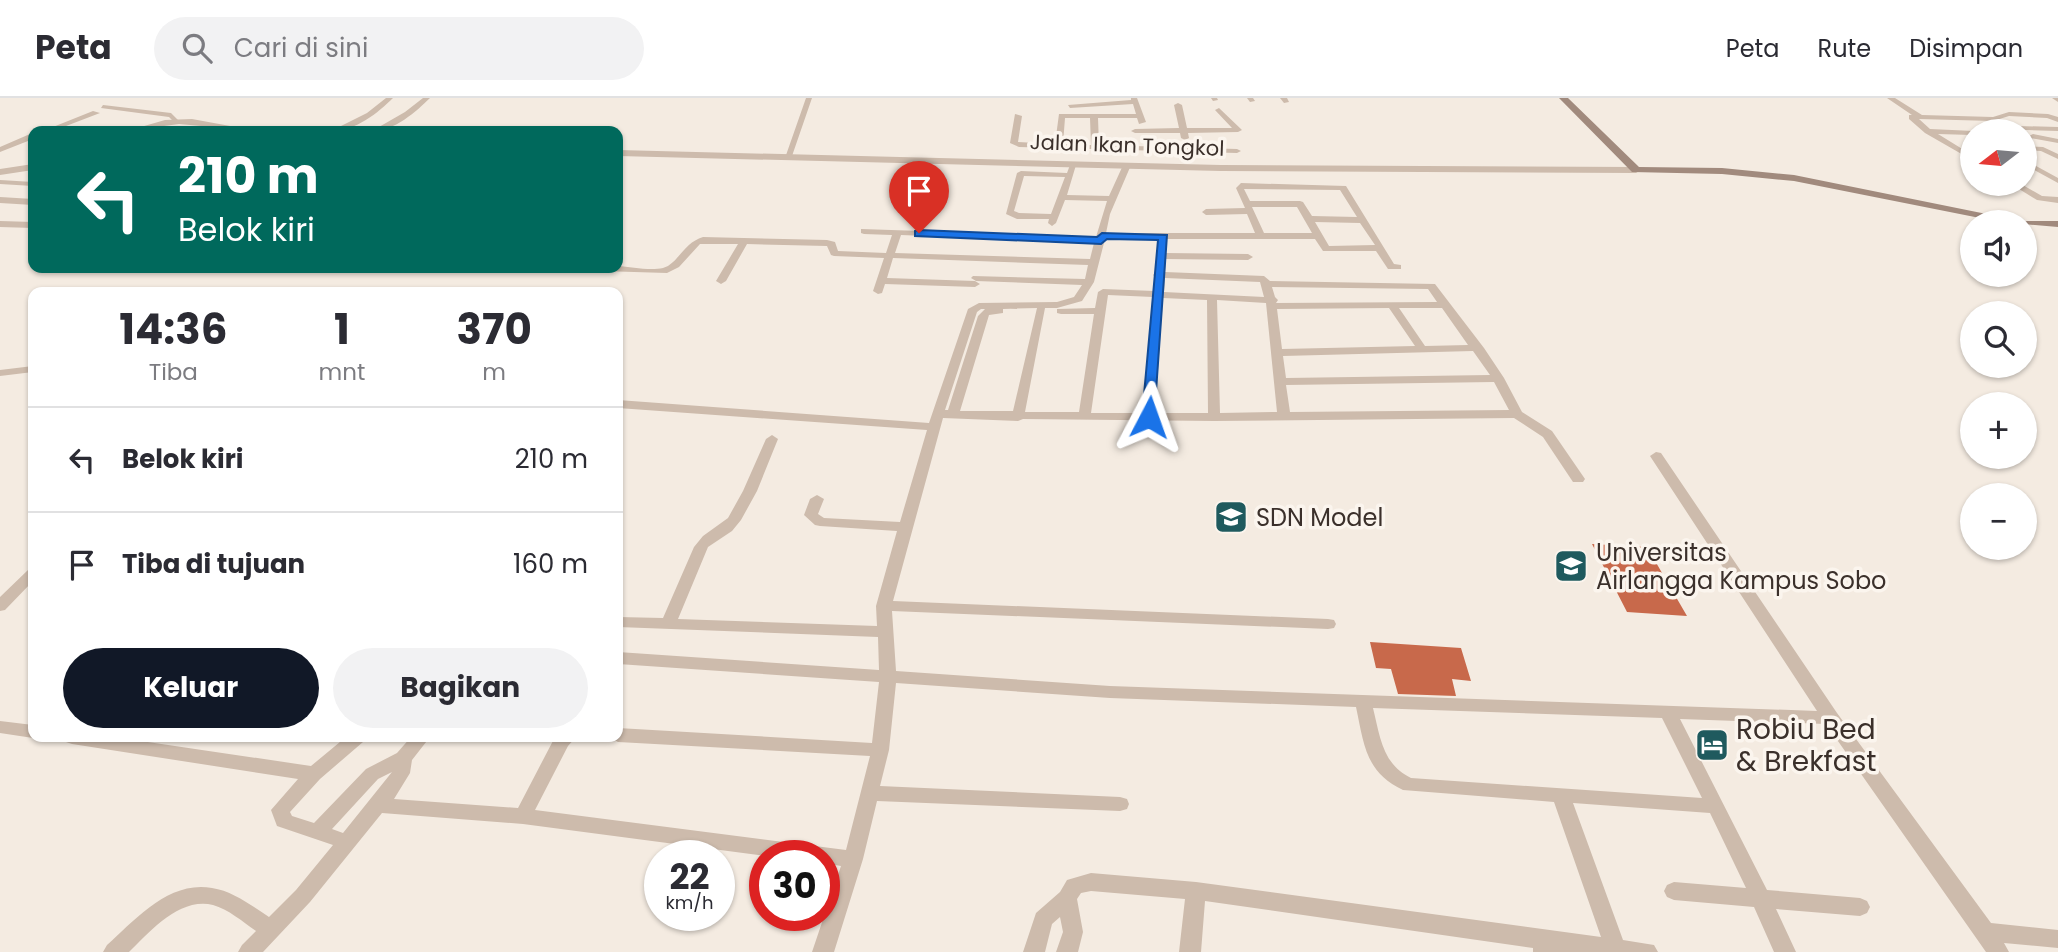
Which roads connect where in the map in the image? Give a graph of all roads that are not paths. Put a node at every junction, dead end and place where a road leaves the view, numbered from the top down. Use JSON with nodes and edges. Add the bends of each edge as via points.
{"nodes":[{"id":1,"x":390,"y":98,"type":"edge"},
{"id":2,"x":427,"y":98,"type":"edge"},
{"id":3,"x":809,"y":98,"type":"edge"},
{"id":4,"x":1563,"y":98,"type":"edge"},
{"id":5,"x":1890,"y":98,"type":"edge"},
{"id":6,"x":1135,"y":101,"type":"edge"},
{"id":7,"x":1178,"y":105,"type":"dead end"},
{"id":8,"x":1070,"y":106,"type":"dead end"},
{"id":9,"x":103,"y":107,"type":"dead end"},
{"id":10,"x":1219,"y":110,"type":"dead end"},
{"id":11,"x":96,"y":113,"type":"dead end"},
{"id":12,"x":370,"y":114,"type":"junction"},
{"id":13,"x":408,"y":114,"type":"junction"},
{"id":14,"x":1018,"y":116,"type":"dead end"},
{"id":15,"x":1094,"y":116,"type":"junction"},
{"id":16,"x":1137,"y":116,"type":"junction"},
{"id":17,"x":1919,"y":116,"type":"junction"},
{"id":18,"x":1999,"y":119,"type":"joint"},
{"id":19,"x":174,"y":120,"type":"junction"},
{"id":20,"x":2058,"y":120,"type":"edge"},
{"id":21,"x":61,"y":126,"type":"edge"},
{"id":22,"x":151,"y":126,"type":"edge"},
{"id":23,"x":217,"y":126,"type":"edge"},
{"id":24,"x":345,"y":126,"type":"edge"},
{"id":25,"x":385,"y":126,"type":"edge"},
{"id":26,"x":2058,"y":129,"type":"edge"},
{"id":27,"x":1139,"y":131,"type":"junction"},
{"id":28,"x":1184,"y":131,"type":"junction"},
{"id":29,"x":1928,"y":131,"type":"junction"},
{"id":30,"x":2037,"y":131,"type":"edge"},
{"id":31,"x":1219,"y":132,"type":"junction"},
{"id":32,"x":1960,"y":132,"type":"edge"},
{"id":33,"x":2037,"y":136,"type":"edge"},
{"id":34,"x":28,"y":138,"type":"edge"},
{"id":35,"x":2058,"y":142,"type":"edge"},
{"id":36,"x":1950,"y":145,"type":"junction"},
{"id":37,"x":1960,"y":145,"type":"edge"},
{"id":38,"x":1059,"y":146,"type":"junction"},
{"id":39,"x":1095,"y":146,"type":"junction"},
{"id":40,"x":1142,"y":149,"type":"junction"},
{"id":41,"x":2037,"y":149,"type":"edge"},
{"id":42,"x":0,"y":150,"type":"edge"},
{"id":43,"x":1187,"y":150,"type":"junction"},
{"id":44,"x":1226,"y":151,"type":"junction"},
{"id":45,"x":1237,"y":151,"type":"dead end"},
{"id":46,"x":1960,"y":151,"type":"edge"},
{"id":47,"x":623,"y":153,"type":"edge"},
{"id":48,"x":788,"y":156,"type":"junction"},
{"id":49,"x":2058,"y":157,"type":"edge"},
{"id":50,"x":1075,"y":162,"type":"junction"},
{"id":51,"x":1136,"y":165,"type":"junction"},
{"id":52,"x":28,"y":168,"type":"edge"},
{"id":53,"x":1329,"y":169,"type":"junction"},
{"id":54,"x":2037,"y":169,"type":"edge"},
{"id":55,"x":1636,"y":170,"type":"junction"},
{"id":56,"x":1,"y":175,"type":"edge"},
{"id":57,"x":1068,"y":175,"type":"junction"},
{"id":58,"x":2058,"y":181,"type":"edge"},
{"id":59,"x":28,"y":183,"type":"edge"},
{"id":60,"x":1343,"y":188,"type":"junction"},
{"id":61,"x":2036,"y":196,"type":"edge"},
{"id":62,"x":1062,"y":197,"type":"junction"},
{"id":63,"x":1112,"y":199,"type":"junction"},
{"id":64,"x":0,"y":200,"type":"edge"},
{"id":65,"x":2058,"y":200,"type":"edge"},
{"id":66,"x":28,"y":202,"type":"edge"},
{"id":67,"x":1248,"y":208,"type":"junction"},
{"id":68,"x":1960,"y":211,"type":"edge"},
{"id":69,"x":1206,"y":212,"type":"dead end"},
{"id":70,"x":1309,"y":219,"type":"junction"},
{"id":71,"x":1363,"y":220,"type":"junction"},
{"id":72,"x":2037,"y":223,"type":"edge"},
{"id":73,"x":0,"y":224,"type":"edge"},
{"id":74,"x":2058,"y":224,"type":"edge"},
{"id":75,"x":28,"y":225,"type":"edge"},
{"id":76,"x":864,"y":231,"type":"dead end"},
{"id":77,"x":987,"y":231,"type":"junction"},
{"id":78,"x":897,"y":233,"type":"junction"},
{"id":79,"x":1261,"y":236,"type":"junction"},
{"id":80,"x":1317,"y":236,"type":"junction"},
{"id":81,"x":1163,"y":237,"type":"junction"},
{"id":82,"x":1102,"y":238,"type":"junction"},
{"id":83,"x":745,"y":240,"type":"junction"},
{"id":84,"x":1380,"y":249,"type":"junction"},
{"id":85,"x":890,"y":254,"type":"junction"},
{"id":86,"x":1160,"y":256,"type":"junction"},
{"id":87,"x":982,"y":257,"type":"junction"},
{"id":88,"x":1248,"y":257,"type":"dead end"},
{"id":89,"x":1095,"y":262,"type":"junction"},
{"id":90,"x":1398,"y":267,"type":"dead end"},
{"id":91,"x":623,"y":269,"type":"edge"},
{"id":92,"x":1158,"y":275,"type":"junction"},
{"id":93,"x":975,"y":281,"type":"junction"},
{"id":94,"x":721,"y":282,"type":"dead end"},
{"id":95,"x":1089,"y":282,"type":"junction"},
{"id":96,"x":1268,"y":284,"type":"junction"},
{"id":97,"x":1157,"y":295,"type":"junction"},
{"id":98,"x":1212,"y":298,"type":"junction"},
{"id":99,"x":1273,"y":303,"type":"junction"},
{"id":100,"x":1446,"y":305,"type":"junction"},
{"id":101,"x":976,"y":306,"type":"junction"},
{"id":102,"x":1392,"y":306,"type":"junction"},
{"id":103,"x":1041,"y":310,"type":"junction"},
{"id":104,"x":1098,"y":311,"type":"junction"},
{"id":105,"x":1478,"y":348,"type":"junction"},
{"id":106,"x":1422,"y":349,"type":"junction"},
{"id":107,"x":1275,"y":354,"type":"junction"},
{"id":108,"x":28,"y":370,"type":"edge"},
{"id":109,"x":0,"y":373,"type":"edge"},
{"id":110,"x":1498,"y":378,"type":"junction"},
{"id":111,"x":1279,"y":383,"type":"junction"},
{"id":112,"x":623,"y":404,"type":"edge"},
{"id":113,"x":1517,"y":414,"type":"junction"},
{"id":114,"x":1284,"y":416,"type":"junction"},
{"id":115,"x":1018,"y":417,"type":"junction"},
{"id":116,"x":1084,"y":417,"type":"junction"},
{"id":117,"x":1149,"y":417,"type":"junction"},
{"id":118,"x":1214,"y":417,"type":"junction"},
{"id":119,"x":942,"y":418,"type":"junction"},
{"id":120,"x":772,"y":439,"type":"dead end"},
{"id":121,"x":1656,"y":456,"type":"dead end"},
{"id":122,"x":1578,"y":479,"type":"dead end"},
{"id":123,"x":817,"y":499,"type":"dead end"},
{"id":124,"x":905,"y":527,"type":"junction"},
{"id":125,"x":28,"y":578,"type":"edge"},
{"id":126,"x":0,"y":606,"type":"edge"},
{"id":127,"x":884,"y":606,"type":"junction"},
{"id":128,"x":623,"y":622,"type":"edge"},
{"id":129,"x":668,"y":624,"type":"junction"},
{"id":130,"x":1328,"y":624,"type":"dead end"},
{"id":131,"x":884,"y":632,"type":"junction"},
{"id":132,"x":623,"y":658,"type":"edge"},
{"id":133,"x":888,"y":679,"type":"junction"},
{"id":134,"x":1363,"y":702,"type":"junction"},
{"id":135,"x":1667,"y":711,"type":"junction"},
{"id":136,"x":1831,"y":718,"type":"junction"},
{"id":137,"x":0,"y":727,"type":"edge"},
{"id":138,"x":28,"y":730,"type":"edge"},
{"id":139,"x":623,"y":735,"type":"edge"},
{"id":140,"x":105,"y":742,"type":"edge"},
{"id":141,"x":351,"y":742,"type":"edge"},
{"id":142,"x":417,"y":742,"type":"edge"},
{"id":143,"x":561,"y":742,"type":"edge"},
{"id":144,"x":880,"y":750,"type":"junction"},
{"id":145,"x":403,"y":758,"type":"junction"},
{"id":146,"x":314,"y":774,"type":"junction"},
{"id":147,"x":868,"y":793,"type":"junction"},
{"id":148,"x":1561,"y":795,"type":"junction"},
{"id":149,"x":1120,"y":804,"type":"dead end"},
{"id":150,"x":377,"y":805,"type":"junction"},
{"id":151,"x":1716,"y":806,"type":"junction"},
{"id":152,"x":523,"y":816,"type":"junction"},
{"id":153,"x":318,"y":832,"type":"junction"},
{"id":154,"x":346,"y":842,"type":"junction"},
{"id":155,"x":853,"y":859,"type":"junction"},
{"id":156,"x":1196,"y":891,"type":"junction"},
{"id":157,"x":1674,"y":891,"type":"dead end"},
{"id":158,"x":1067,"y":898,"type":"junction"},
{"id":159,"x":1761,"y":898,"type":"junction"},
{"id":160,"x":1860,"y":907,"type":"dead end"},
{"id":161,"x":272,"y":930,"type":"junction"},
{"id":162,"x":1985,"y":932,"type":"junction"},
{"id":163,"x":2058,"y":939,"type":"edge"},
{"id":164,"x":1543,"y":946,"type":"edge"},
{"id":165,"x":1615,"y":946,"type":"junction"},
{"id":166,"x":114,"y":952,"type":"edge"},
{"id":167,"x":250,"y":952,"type":"edge"},
{"id":168,"x":823,"y":952,"type":"edge"},
{"id":169,"x":1034,"y":952,"type":"edge"},
{"id":170,"x":1067,"y":952,"type":"edge"},
{"id":171,"x":1190,"y":952,"type":"edge"},
{"id":172,"x":1647,"y":952,"type":"edge"},
{"id":173,"x":1785,"y":952,"type":"edge"},
{"id":174,"x":1998,"y":952,"type":"edge"}],
"edges":[{"from":1,"to":12,"type":"street"},
{"from":2,"to":13,"type":"street"},
{"from":3,"to":48,"type":"street"},
{"from":4,"to":55,"type":"main road"},
{"from":5,"to":17,"type":"street"},
{"from":6,"to":8,"type":"street"},
{"from":6,"to":16,"type":"street"},
{"from":7,"to":28,"type":"street"},
{"from":9,"to":19,"type":"street","via":[[172,115]]},
{"from":10,"to":31,"type":"street","via":[[1238,130]]},
{"from":11,"to":21,"type":"street"},
{"from":12,"to":13,"type":"street"},
{"from":12,"to":24,"type":"street"},
{"from":13,"to":25,"type":"street"},
{"from":14,"to":38,"type":"street","via":[[1015,144]]},
{"from":15,"to":16,"type":"street"},
{"from":15,"to":38,"type":"street","via":[[1060,117]]},
{"from":15,"to":39,"type":"street"},
{"from":16,"to":27,"type":"street"},
{"from":17,"to":18,"type":"street"},
{"from":17,"to":29,"type":"street","via":[[1912,117]]},
{"from":18,"to":20,"type":"street","via":[[2009,114]]},
{"from":19,"to":22,"type":"street"},
{"from":19,"to":23,"type":"street"},
{"from":26,"to":30,"type":"street"},
{"from":27,"to":28,"type":"street"},
{"from":27,"to":40,"type":"street"},
{"from":28,"to":31,"type":"street"},
{"from":28,"to":43,"type":"street"},
{"from":29,"to":32,"type":"street"},
{"from":29,"to":36,"type":"street"},
{"from":31,"to":44,"type":"street"},
{"from":33,"to":35,"type":"street"},
{"from":34,"to":42,"type":"street"},
{"from":36,"to":37,"type":"street"},
{"from":36,"to":46,"type":"street"},
{"from":38,"to":39,"type":"street"},
{"from":39,"to":40,"type":"street"},
{"from":40,"to":43,"type":"street"},
{"from":40,"to":51,"type":"street"},
{"from":41,"to":49,"type":"street"},
{"from":43,"to":44,"type":"street"},
{"from":44,"to":45,"type":"street"},
{"from":47,"to":48,"type":"street","name":"Jalan Ikan Tongkol"},
{"from":48,"to":50,"type":"street","name":"Jalan Ikan Tongkol"},
{"from":50,"to":51,"type":"street","name":"Jalan Ikan Tongkol"},
{"from":50,"to":57,"type":"street"},
{"from":51,"to":53,"type":"street","name":"Jalan Ikan Tongkol"},
{"from":51,"to":63,"type":"street"},
{"from":52,"to":56,"type":"street"},
{"from":53,"to":55,"type":"street","name":"Jalan Ikan Tongkol"},
{"from":53,"to":60,"type":"street"},
{"from":54,"to":58,"type":"street"},
{"from":55,"to":68,"type":"main road","via":[[1794,178]]},
{"from":56,"to":59,"type":"street"},
{"from":57,"to":62,"type":"street"},
{"from":57,"to":62,"type":"street","via":[[1021,173],[1009,212],[1053,221]]},
{"from":60,"to":67,"type":"street","via":[[1241,186]]},
{"from":60,"to":71,"type":"street"},
{"from":61,"to":65,"type":"street"},
{"from":62,"to":63,"type":"street"},
{"from":63,"to":82,"type":"street"},
{"from":64,"to":66,"type":"street"},
{"from":67,"to":69,"type":"street"},
{"from":67,"to":70,"type":"street","via":[[1298,204]]},
{"from":67,"to":79,"type":"street"},
{"from":70,"to":71,"type":"street"},
{"from":70,"to":80,"type":"street"},
{"from":71,"to":84,"type":"street"},
{"from":72,"to":74,"type":"main road"},
{"from":73,"to":75,"type":"street"},
{"from":76,"to":78,"type":"street"},
{"from":77,"to":78,"type":"street"},
{"from":77,"to":82,"type":"street"},
{"from":77,"to":87,"type":"street"},
{"from":78,"to":85,"type":"street"},
{"from":79,"to":80,"type":"street"},
{"from":79,"to":81,"type":"street"},
{"from":80,"to":84,"type":"street","via":[[1326,249]]},
{"from":81,"to":82,"type":"street"},
{"from":81,"to":86,"type":"street"},
{"from":82,"to":89,"type":"street"},
{"from":83,"to":85,"type":"street","via":[[827,243],[832,244],[834,253]]},
{"from":83,"to":91,"type":"street","via":[[696,241],[672,269],[664,271]]},
{"from":83,"to":94,"type":"street"},
{"from":84,"to":90,"type":"street","via":[[1391,267]]},
{"from":85,"to":87,"type":"street"},
{"from":85,"to":93,"type":"street","via":[[879,286]]},
{"from":86,"to":88,"type":"street"},
{"from":86,"to":92,"type":"street"},
{"from":87,"to":89,"type":"street"},
{"from":87,"to":93,"type":"street"},
{"from":89,"to":95,"type":"street"},
{"from":92,"to":96,"type":"street","via":[[1258,277]]},
{"from":92,"to":97,"type":"street"},
{"from":93,"to":95,"type":"street"},
{"from":93,"to":101,"type":"street"},
{"from":95,"to":101,"type":"street","via":[[1078,299],[1066,304]]},
{"from":96,"to":99,"type":"street"},
{"from":96,"to":100,"type":"street","via":[[1424,284]]},
{"from":97,"to":98,"type":"street"},
{"from":97,"to":104,"type":"street","via":[[1103,292]]},
{"from":97,"to":117,"type":"street"},
{"from":98,"to":99,"type":"street"},
{"from":98,"to":118,"type":"street"},
{"from":99,"to":102,"type":"street"},
{"from":99,"to":107,"type":"street"},
{"from":100,"to":102,"type":"street"},
{"from":100,"to":105,"type":"street"},
{"from":101,"to":119,"type":"street"},
{"from":102,"to":106,"type":"street"},
{"from":103,"to":104,"type":"street"},
{"from":103,"to":115,"type":"street"},
{"from":103,"to":119,"type":"street","via":[[986,312]]},
{"from":104,"to":116,"type":"street"},
{"from":105,"to":106,"type":"street"},
{"from":105,"to":110,"type":"street"},
{"from":106,"to":107,"type":"street"},
{"from":107,"to":111,"type":"street"},
{"from":108,"to":109,"type":"street"},
{"from":110,"to":111,"type":"street"},
{"from":110,"to":113,"type":"street"},
{"from":111,"to":114,"type":"street"},
{"from":112,"to":119,"type":"street"},
{"from":113,"to":114,"type":"street"},
{"from":113,"to":122,"type":"street","via":[[1544,430]]},
{"from":114,"to":118,"type":"street"},
{"from":115,"to":116,"type":"street"},
{"from":115,"to":119,"type":"street"},
{"from":116,"to":117,"type":"street"},
{"from":117,"to":118,"type":"street"},
{"from":119,"to":124,"type":"street"},
{"from":120,"to":129,"type":"street","via":[[735,519],[701,547]]},
{"from":121,"to":136,"type":"street"},
{"from":123,"to":124,"type":"street","via":[[811,515],[820,522]]},
{"from":124,"to":127,"type":"street"},
{"from":125,"to":126,"type":"street"},
{"from":127,"to":130,"type":"street"},
{"from":127,"to":131,"type":"street"},
{"from":128,"to":129,"type":"street"},
{"from":129,"to":131,"type":"street"},
{"from":131,"to":133,"type":"street"},
{"from":132,"to":133,"type":"street"},
{"from":133,"to":134,"type":"street"},
{"from":133,"to":144,"type":"street"},
{"from":134,"to":135,"type":"street"},
{"from":134,"to":148,"type":"street","via":[[1380,767],[1396,780],[1409,785]]},
{"from":135,"to":136,"type":"street"},
{"from":135,"to":151,"type":"street"},
{"from":136,"to":162,"type":"street"},
{"from":137,"to":138,"type":"street"},
{"from":139,"to":144,"type":"street"},
{"from":140,"to":146,"type":"street"},
{"from":141,"to":146,"type":"street"},
{"from":142,"to":145,"type":"street"},
{"from":143,"to":152,"type":"street"},
{"from":144,"to":147,"type":"street"},
{"from":145,"to":150,"type":"street","via":[[401,773]]},
{"from":145,"to":153,"type":"street","via":[[372,774]]},
{"from":146,"to":153,"type":"street","via":[[280,810],[284,821]]},
{"from":147,"to":149,"type":"street"},
{"from":147,"to":155,"type":"street"},
{"from":148,"to":151,"type":"street"},
{"from":148,"to":165,"type":"street"},
{"from":150,"to":152,"type":"street"},
{"from":150,"to":154,"type":"street"},
{"from":151,"to":159,"type":"street"},
{"from":152,"to":155,"type":"street"},
{"from":153,"to":154,"type":"street"},
{"from":154,"to":161,"type":"street"},
{"from":155,"to":168,"type":"street"},
{"from":156,"to":158,"type":"street","via":[[1091,881],[1074,886]]},
{"from":156,"to":164,"type":"street"},
{"from":156,"to":171,"type":"street"},
{"from":157,"to":159,"type":"street"},
{"from":158,"to":169,"type":"street","via":[[1043,919]]},
{"from":158,"to":170,"type":"street","via":[[1073,932]]},
{"from":159,"to":160,"type":"street"},
{"from":159,"to":173,"type":"street"},
{"from":161,"to":166,"type":"street","via":[[212,896],[190,897],[166,907]]},
{"from":161,"to":167,"type":"street"},
{"from":162,"to":163,"type":"street"},
{"from":162,"to":174,"type":"street"},
{"from":164,"to":165,"type":"street"},
{"from":165,"to":172,"type":"street"}]}
